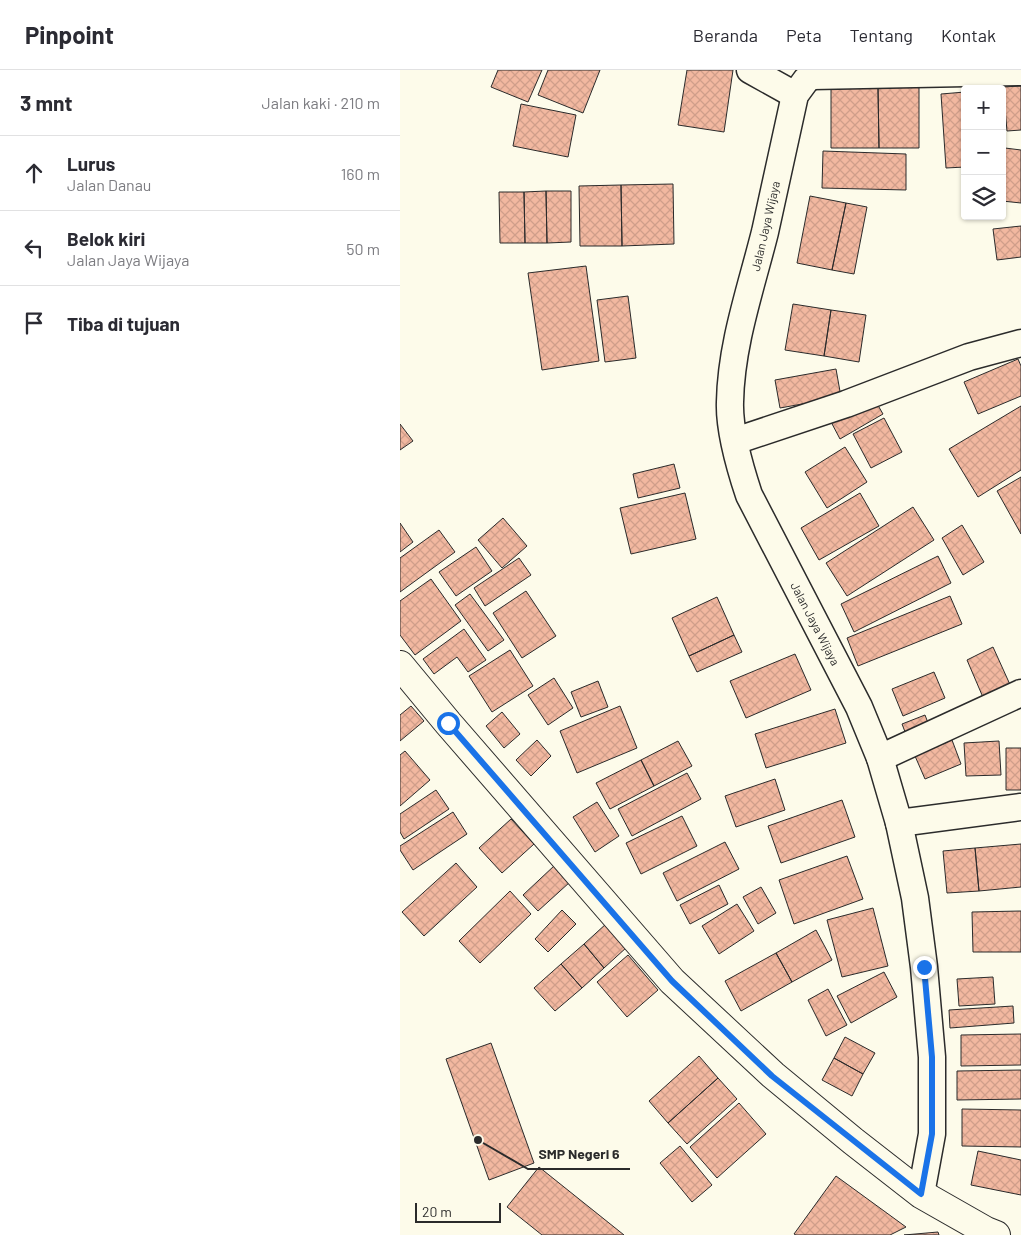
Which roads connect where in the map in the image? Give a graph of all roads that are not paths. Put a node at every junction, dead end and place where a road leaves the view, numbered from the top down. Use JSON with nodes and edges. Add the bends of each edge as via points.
{"nodes":[{"id":1,"x":750,"y":70,"type":"edge"},
{"id":2,"x":1021,"y":72,"type":"edge"},
{"id":3,"x":817,"y":73,"type":"edge"},
{"id":4,"x":795,"y":95,"type":"junction"},
{"id":5,"x":1021,"y":343,"type":"edge"},
{"id":6,"x":735,"y":441,"type":"junction"},
{"id":7,"x":400,"y":665,"type":"edge"},
{"id":8,"x":1021,"y":693,"type":"edge"},
{"id":9,"x":880,"y":758,"type":"junction"},
{"id":10,"x":1021,"y":807,"type":"edge"},
{"id":11,"x":899,"y":823,"type":"junction"},
{"id":12,"x":921,"y":1194,"type":"junction"},
{"id":13,"x":989,"y":1234,"type":"edge"}],
"edges":[{"from":1,"to":4,"type":"street"},
{"from":2,"to":3,"type":"street"},
{"from":3,"to":4,"type":"street","name":"Jalan Jaya Wijaya","via":[[800,86]]},
{"from":4,"to":6,"type":"street","name":"Jalan Jaya Wijaya","via":[[732,369],[730,404]]},
{"from":5,"to":6,"type":"street","via":[[969,357],[846,404]]},
{"from":6,"to":9,"type":"street","name":"Jalan Jaya Wijaya","via":[[749,495],[859,707]]},
{"from":7,"to":12,"type":"street","via":[[672,981],[772,1076]]},
{"from":8,"to":9,"type":"street"},
{"from":9,"to":11,"type":"street","name":"Jalan Jaya Wijaya"},
{"from":10,"to":11,"type":"street"},
{"from":11,"to":12,"type":"street","name":"Jalan Jaya Wijaya","via":[[915,898],[932,1057],[932,1134]]},
{"from":12,"to":13,"type":"street"}]}
